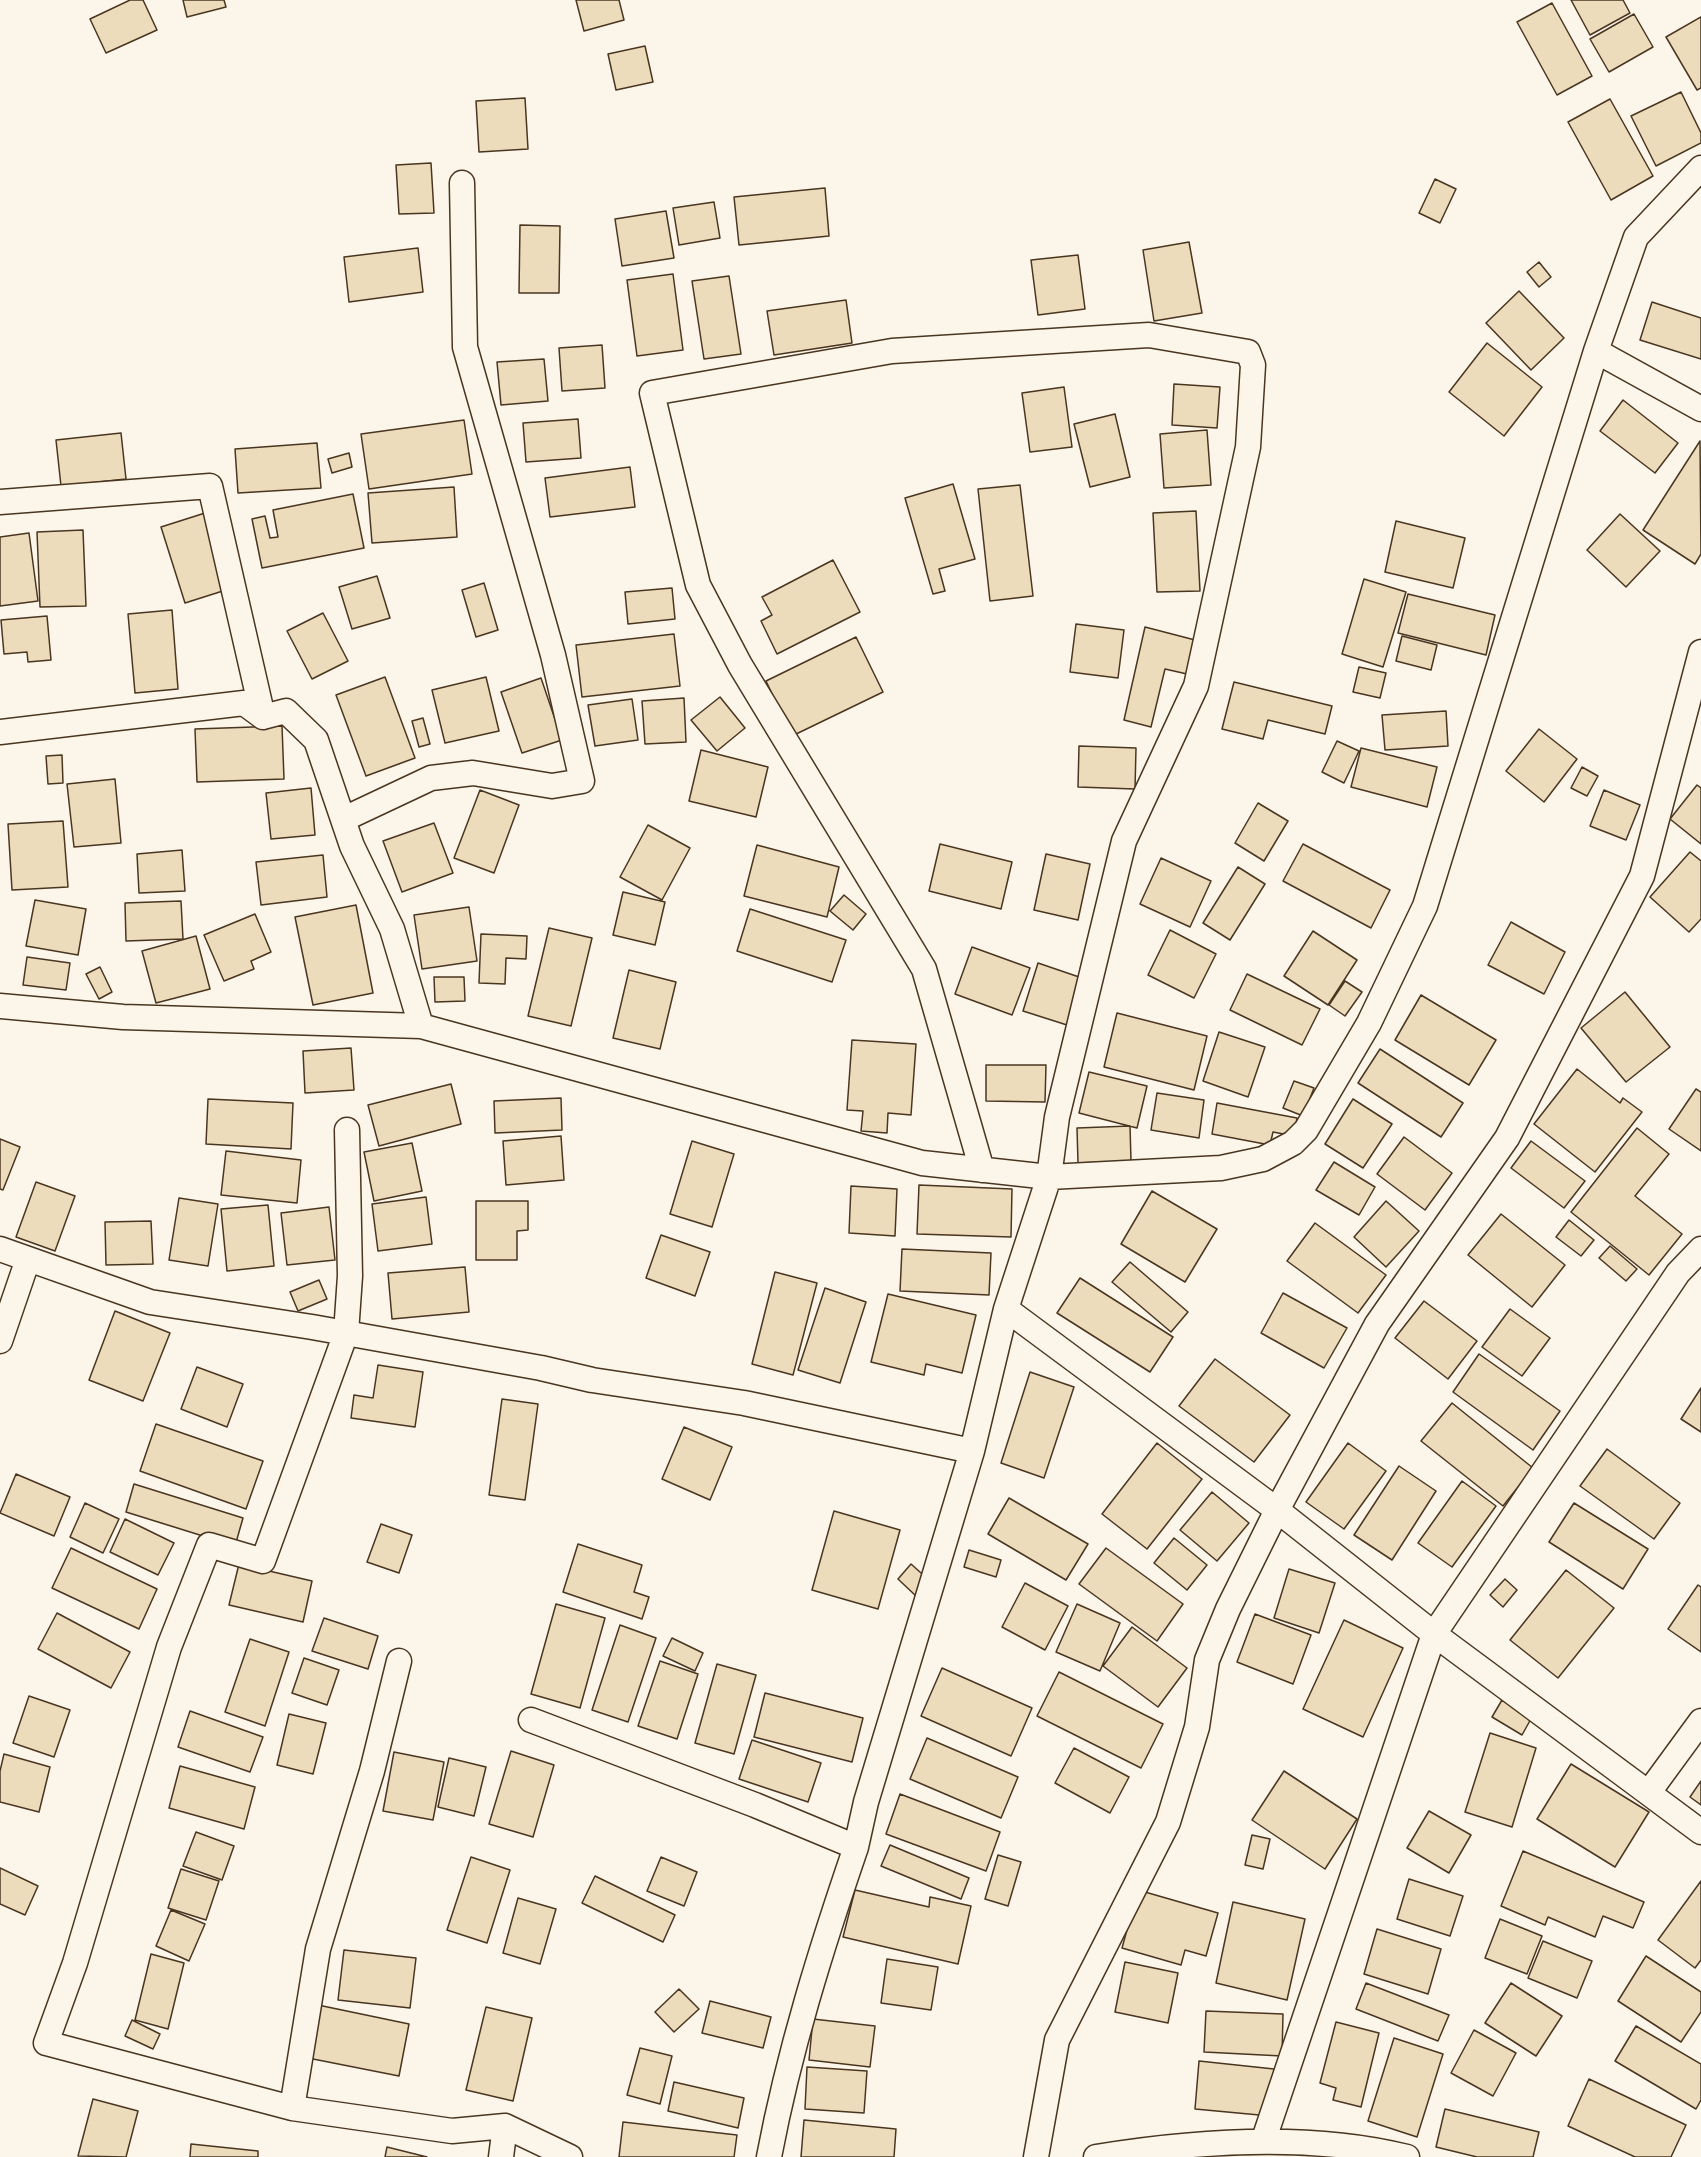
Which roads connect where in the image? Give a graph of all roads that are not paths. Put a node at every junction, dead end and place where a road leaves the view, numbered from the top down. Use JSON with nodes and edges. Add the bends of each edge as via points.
{"nodes":[{"id":1,"x":1701,"y":168,"type":"edge"},
{"id":2,"x":462,"y":183,"type":"dead end"},
{"id":3,"x":1596,"y":351,"type":"junction"},
{"id":4,"x":1701,"y":409,"type":"edge"},
{"id":5,"x":1,"y":499,"type":"edge"},
{"id":6,"x":1701,"y":652,"type":"edge"},
{"id":7,"x":263,"y":717,"type":"junction"},
{"id":8,"x":0,"y":732,"type":"edge"},
{"id":9,"x":344,"y":819,"type":"junction"},
{"id":10,"x":0,"y":1006,"type":"edge"},
{"id":11,"x":421,"y":1026,"type":"junction"},
{"id":12,"x":347,"y":1130,"type":"dead end"},
{"id":13,"x":982,"y":1170,"type":"junction"},
{"id":14,"x":1049,"y":1177,"type":"junction"},
{"id":15,"x":0,"y":1249,"type":"edge"},
{"id":16,"x":1701,"y":1249,"type":"edge"},
{"id":17,"x":28,"y":1259,"type":"junction"},
{"id":18,"x":1006,"y":1309,"type":"junction"},
{"id":19,"x":346,"y":1333,"type":"junction"},
{"id":20,"x":0,"y":1341,"type":"edge"},
{"id":21,"x":972,"y":1451,"type":"junction"},
{"id":22,"x":1277,"y":1510,"type":"junction"},
{"id":23,"x":1434,"y":1634,"type":"junction"},
{"id":24,"x":399,"y":1661,"type":"dead end"},
{"id":25,"x":531,"y":1720,"type":"dead end"},
{"id":26,"x":1701,"y":1721,"type":"edge"},
{"id":27,"x":1649,"y":1792,"type":"junction"},
{"id":28,"x":1701,"y":1832,"type":"edge"},
{"id":29,"x":856,"y":1847,"type":"junction"},
{"id":30,"x":292,"y":2108,"type":"junction"},
{"id":31,"x":505,"y":2126,"type":"junction"},
{"id":32,"x":1263,"y":2142,"type":"junction"},
{"id":33,"x":501,"y":2157,"type":"edge"},
{"id":34,"x":570,"y":2157,"type":"edge"},
{"id":35,"x":769,"y":2157,"type":"edge"},
{"id":36,"x":1036,"y":2157,"type":"edge"},
{"id":37,"x":1096,"y":2157,"type":"edge"},
{"id":38,"x":1407,"y":2157,"type":"edge"}],
"edges":[{"from":1,"to":3,"type":"street","via":[[1636,237]]},
{"from":2,"to":9,"type":"street","via":[[465,347],[553,655],[582,780],[552,786],[473,774],[431,778]]},
{"from":3,"to":4,"type":"street"},
{"from":3,"to":14,"type":"street","via":[[1425,906],[1369,1023],[1306,1130],[1293,1143],[1263,1159],[1221,1168]]},
{"from":5,"to":7,"type":"street","via":[[210,486]]},
{"from":6,"to":22,"type":"street","via":[[1642,876],[1507,1138],[1377,1324]]},
{"from":7,"to":8,"type":"street","via":[[244,703]]},
{"from":7,"to":9,"type":"street","via":[[286,711],[316,740]]},
{"from":9,"to":11,"type":"street","via":[[352,846],[392,929]]},
{"from":10,"to":11,"type":"street","via":[[123,1017]]},
{"from":11,"to":13,"type":"street","via":[[922,1162]]},
{"from":12,"to":19,"type":"street","via":[[350,1276]]},
{"from":13,"to":14,"type":"street"},
{"from":13,"to":14,"type":"street","via":[[924,969],[740,665],[698,585],[652,393],[892,351],[1149,335],[1248,352],[1253,365],[1248,447],[1196,686],[1124,842],[1057,1117]]},
{"from":14,"to":18,"type":"street"},
{"from":15,"to":17,"type":"street"},
{"from":16,"to":23,"type":"street","via":[[1678,1273]]},
{"from":17,"to":19,"type":"street","via":[[150,1302]]},
{"from":17,"to":20,"type":"street"},
{"from":18,"to":21,"type":"street"},
{"from":18,"to":22,"type":"street"},
{"from":19,"to":21,"type":"street","via":[[592,1380],[744,1403]]},
{"from":19,"to":30,"type":"street","via":[[263,1561],[208,1545],[169,1647],[75,1963],[46,2043]]},
{"from":21,"to":29,"type":"street","via":[[866,1802]]},
{"from":22,"to":23,"type":"street"},
{"from":22,"to":36,"type":"street","via":[[1228,1609],[1208,1660],[1197,1727],[1168,1822],[1057,2040]]},
{"from":23,"to":27,"type":"street"},
{"from":23,"to":32,"type":"street"},
{"from":24,"to":30,"type":"street","via":[[372,1772],[318,1950]]},
{"from":25,"to":29,"type":"street"},
{"from":26,"to":27,"type":"street"},
{"from":27,"to":28,"type":"street"},
{"from":29,"to":35,"type":"street","via":[[782,2090]]},
{"from":30,"to":31,"type":"street","via":[[452,2131]]},
{"from":31,"to":33,"type":"street"},
{"from":31,"to":34,"type":"street"},
{"from":32,"to":37,"type":"street","via":[[1145,2149]]},
{"from":32,"to":38,"type":"street","via":[[1371,2148]]}]}
